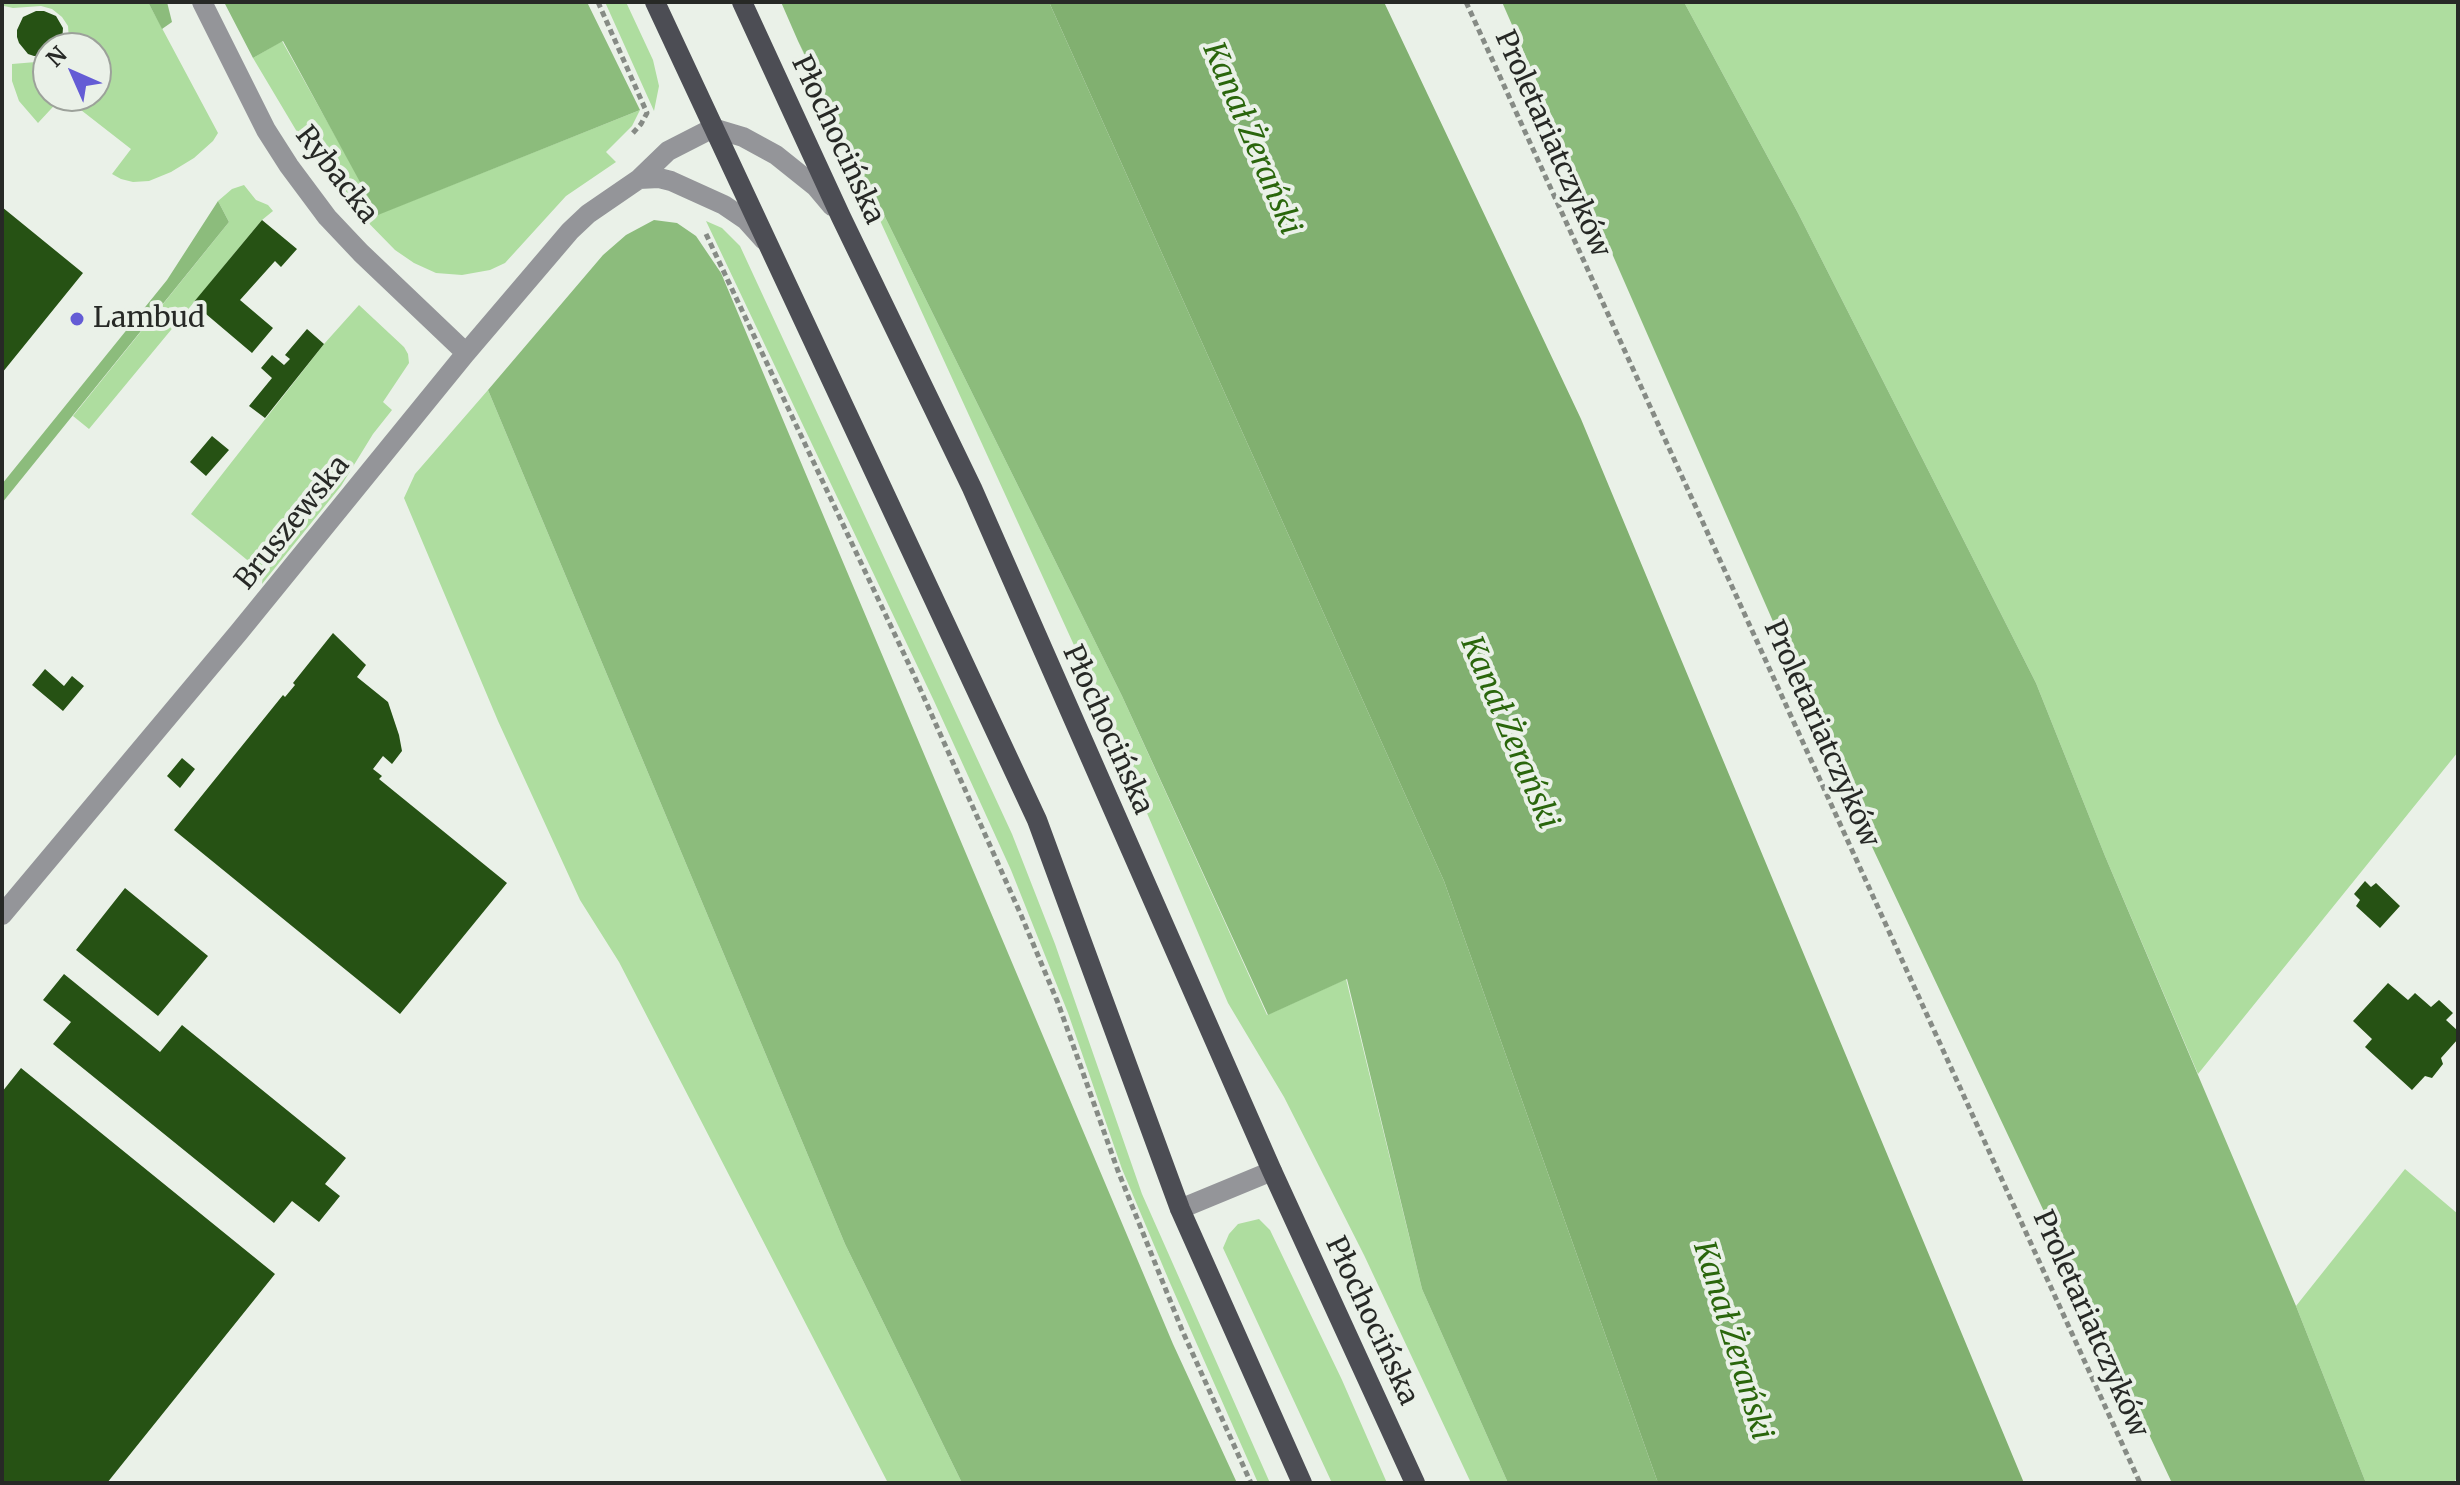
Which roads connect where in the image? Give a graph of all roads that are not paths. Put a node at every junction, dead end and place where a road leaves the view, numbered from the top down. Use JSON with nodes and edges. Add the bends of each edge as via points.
{"nodes":[{"id":1,"x":202,"y":2,"type":"edge"},
{"id":2,"x":655,"y":2,"type":"edge"},
{"id":3,"x":742,"y":2,"type":"edge"},
{"id":4,"x":713,"y":128,"type":"junction"},
{"id":5,"x":639,"y":179,"type":"junction"},
{"id":6,"x":841,"y":217,"type":"junction"},
{"id":7,"x":768,"y":245,"type":"junction"},
{"id":8,"x":466,"y":353,"type":"junction"},
{"id":9,"x":2,"y":915,"type":"edge"},
{"id":10,"x":1272,"y":1171,"type":"junction"},
{"id":11,"x":1180,"y":1209,"type":"junction"},
{"id":12,"x":1302,"y":1483,"type":"edge"},
{"id":13,"x":1415,"y":1483,"type":"edge"}],
"edges":[{"from":1,"to":8,"type":"street","name":"Rybacka","via":[[266,130],[327,217]]},
{"from":2,"to":4,"type":"main road"},
{"from":3,"to":6,"type":"main road","name":"Płochocińska"},
{"from":4,"to":5,"type":"street","name":"Bruszewska","via":[[678,144]]},
{"from":4,"to":6,"type":"street","via":[[776,155],[816,187]]},
{"from":4,"to":7,"type":"main road"},
{"from":5,"to":7,"type":"street","via":[[671,181],[724,205]]},
{"from":5,"to":8,"type":"street","name":"Bruszewska","via":[[570,231]]},
{"from":6,"to":10,"type":"main road","name":"Płochocińska","via":[[972,488]]},
{"from":7,"to":11,"type":"main road","via":[[1037,820]]},
{"from":8,"to":9,"type":"street","name":"Bruszewska"},
{"from":10,"to":11,"type":"street"},
{"from":10,"to":13,"type":"main road","name":"Płochocińska"},
{"from":11,"to":12,"type":"main road"}]}
